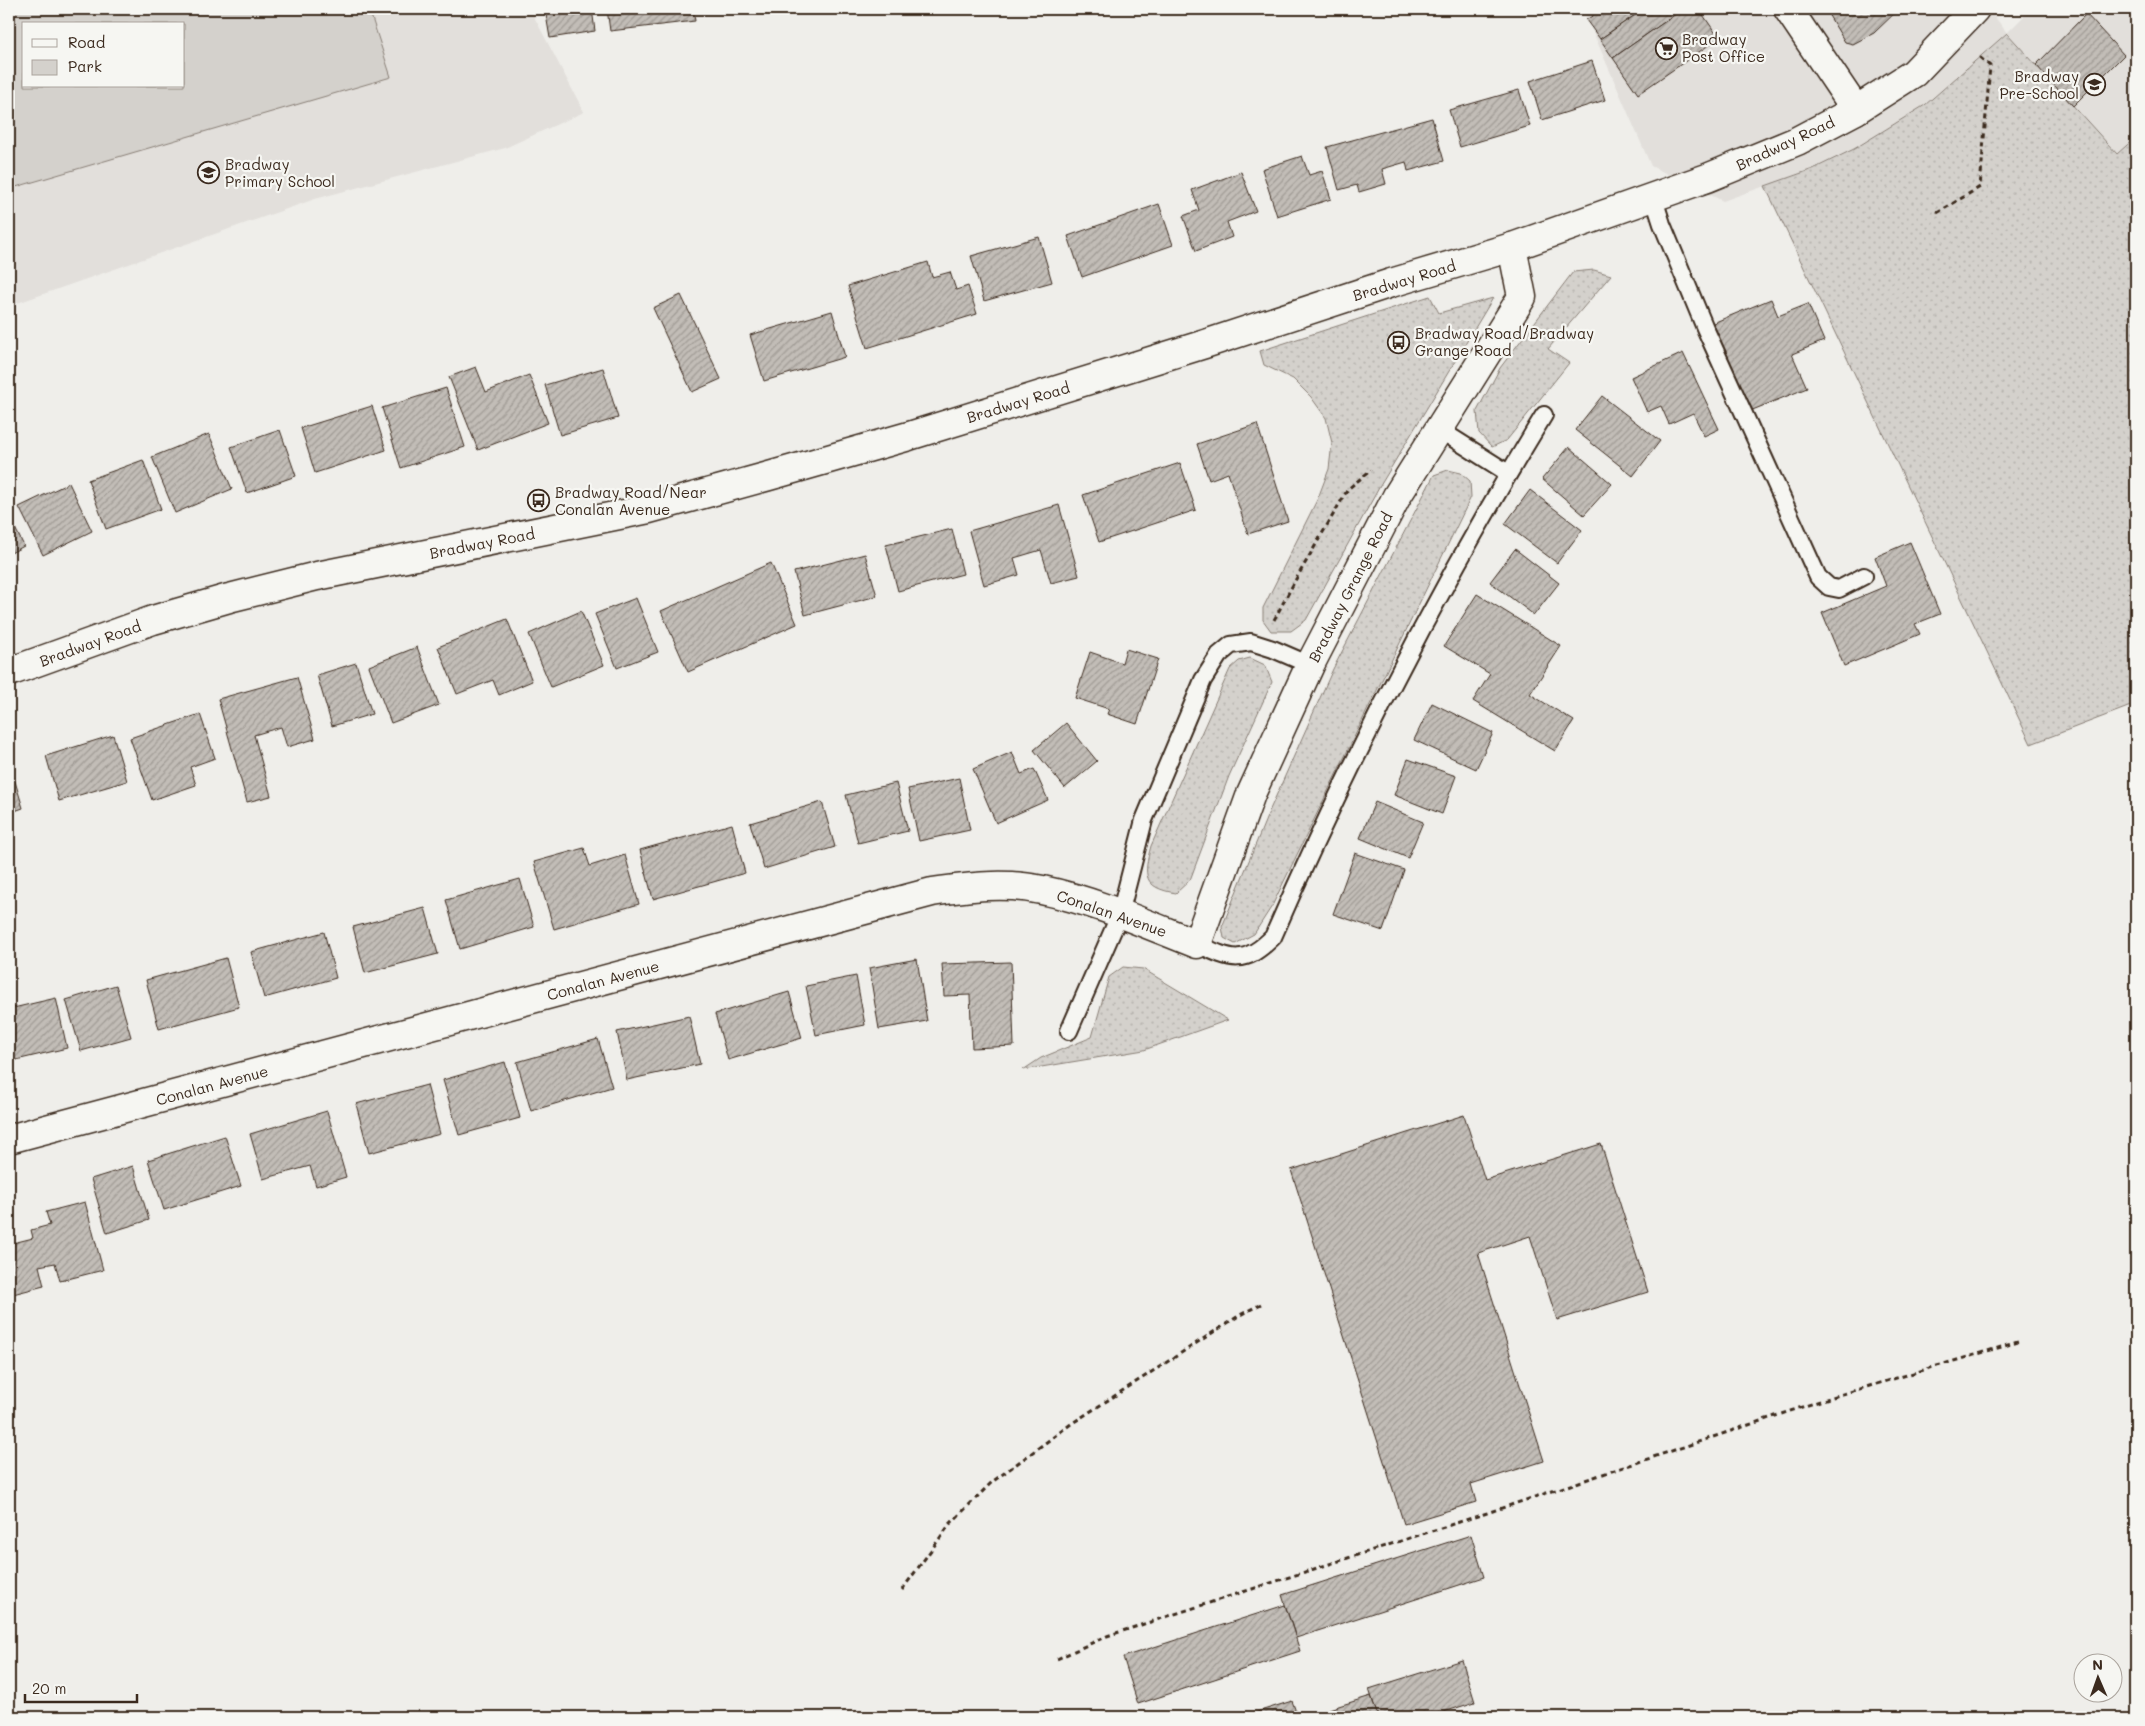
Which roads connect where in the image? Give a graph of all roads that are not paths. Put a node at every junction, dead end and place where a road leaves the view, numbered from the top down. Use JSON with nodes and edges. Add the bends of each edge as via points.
{"nodes":[{"id":1,"x":1788,"y":9,"type":"edge"},
{"id":2,"x":1975,"y":9,"type":"edge"},
{"id":3,"x":1856,"y":110,"type":"junction"},
{"id":4,"x":1653,"y":196,"type":"junction"},
{"id":5,"x":1512,"y":247,"type":"junction"},
{"id":6,"x":1544,"y":415,"type":"dead end"},
{"id":7,"x":1440,"y":430,"type":"junction"},
{"id":8,"x":1508,"y":473,"type":"junction"},
{"id":9,"x":1864,"y":576,"type":"dead end"},
{"id":10,"x":1310,"y":665,"type":"junction"},
{"id":11,"x":9,"y":672,"type":"edge"},
{"id":12,"x":1120,"y":914,"type":"junction"},
{"id":13,"x":1197,"y":944,"type":"junction"},
{"id":14,"x":1069,"y":1031,"type":"dead end"},
{"id":15,"x":9,"y":1138,"type":"edge"}],
"edges":[{"from":1,"to":3,"type":"street"},
{"from":2,"to":3,"type":"street","name":"Bradway Road","via":[[1914,73]]},
{"from":3,"to":4,"type":"street","name":"Bradway Road","via":[[1788,144],[1707,178]]},
{"from":4,"to":5,"type":"street","name":"Bradway Road"},
{"from":4,"to":9,"type":"lane","via":[[1705,328],[1818,577],[1830,587],[1839,589]]},
{"from":5,"to":7,"type":"street","name":"Bradway Grange Road","via":[[1522,297]]},
{"from":5,"to":11,"type":"street","name":"Bradway Road","via":[[778,474],[650,509],[317,576],[238,596],[153,620]]},
{"from":6,"to":8,"type":"lane"},
{"from":7,"to":8,"type":"lane"},
{"from":7,"to":10,"type":"street","name":"Bradway Grange Road","via":[[1397,496]]},
{"from":8,"to":13,"type":"lane","via":[[1344,778],[1273,937],[1257,953],[1237,959]]},
{"from":10,"to":12,"type":"lane","via":[[1251,642],[1231,645],[1219,654],[1203,680],[1144,820]]},
{"from":10,"to":13,"type":"street","name":"Bradway Grange Road","via":[[1251,794]]},
{"from":12,"to":13,"type":"street","name":"Conalan Avenue"},
{"from":12,"to":14,"type":"lane"},
{"from":12,"to":15,"type":"street","name":"Conalan Avenue","via":[[1040,889],[990,886],[932,892]]}]}
